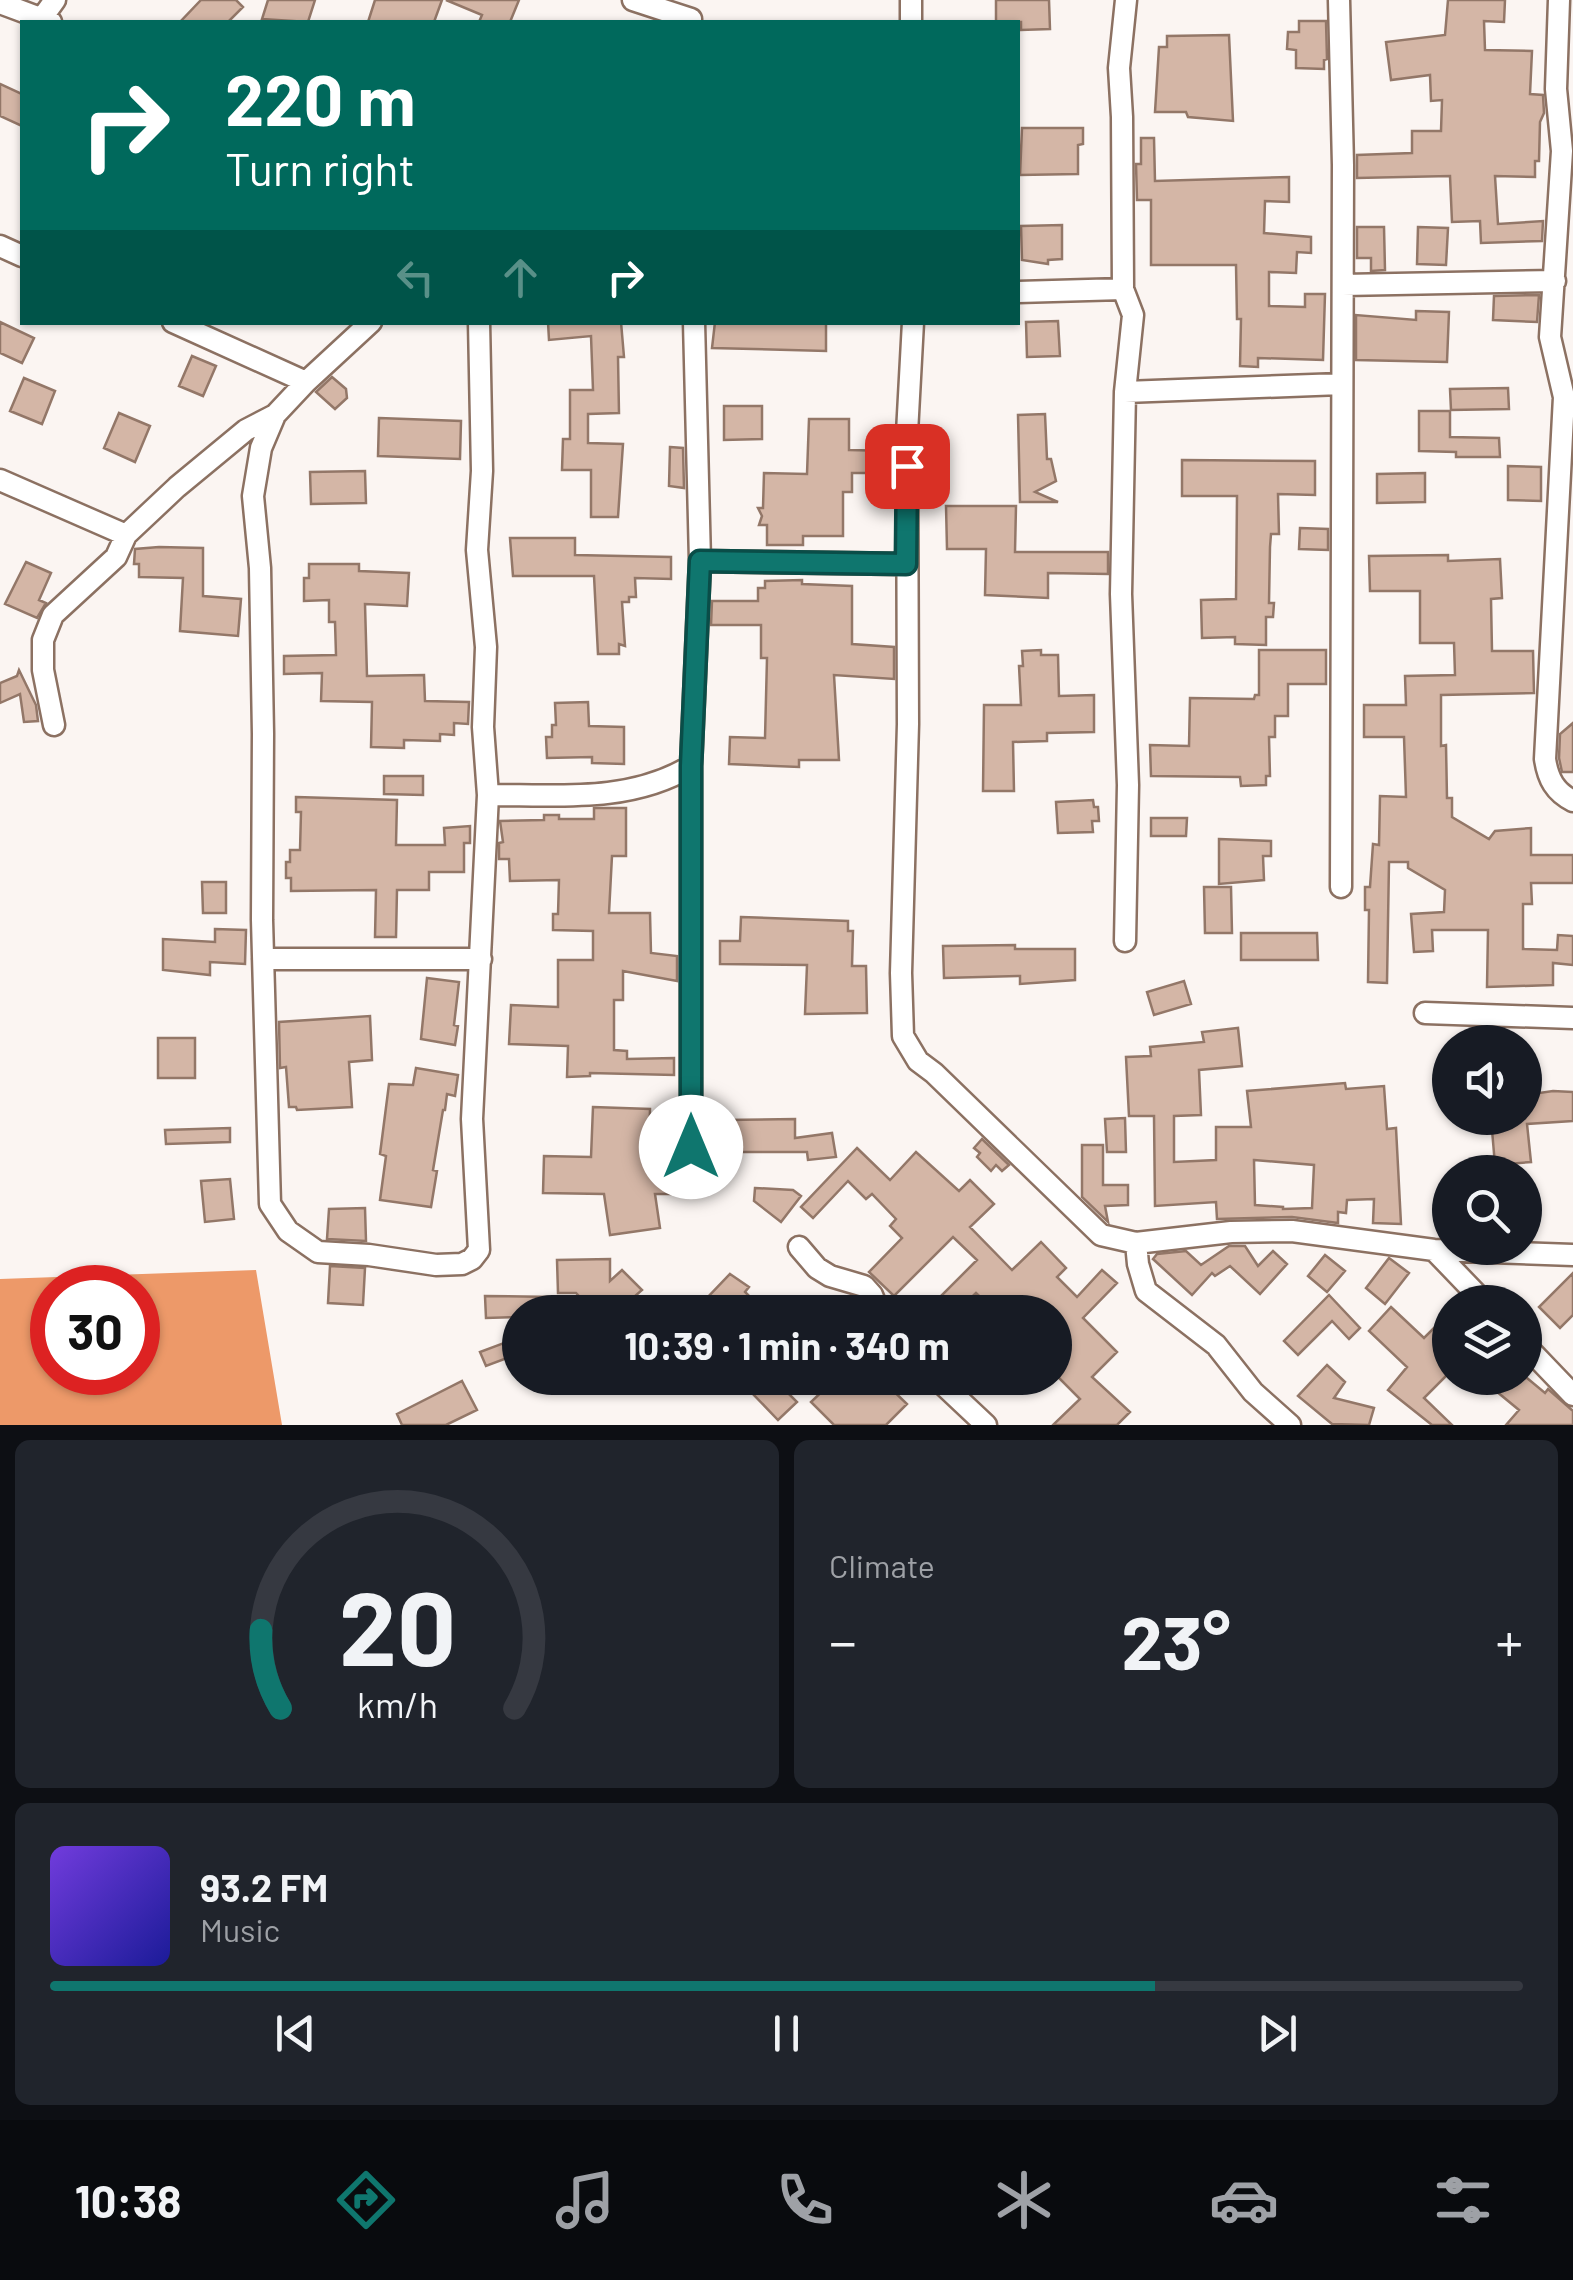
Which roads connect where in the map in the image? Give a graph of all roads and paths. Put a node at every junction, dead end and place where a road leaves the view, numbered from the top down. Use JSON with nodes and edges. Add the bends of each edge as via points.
{"nodes":[{"id":1,"x":55,"y":0,"type":"edge"},
{"id":2,"x":634,"y":0,"type":"edge"},
{"id":3,"x":1126,"y":0,"type":"edge"},
{"id":4,"x":1339,"y":0,"type":"edge"},
{"id":5,"x":1560,"y":0,"type":"edge"},
{"id":6,"x":0,"y":4,"type":"edge"},
{"id":7,"x":691,"y":19,"type":"dead end"},
{"id":8,"x":47,"y":20,"type":"edge"},
{"id":9,"x":1568,"y":149,"type":"edge"},
{"id":10,"x":1555,"y":280,"type":"junction"},
{"id":11,"x":1343,"y":285,"type":"junction"},
{"id":12,"x":1122,"y":289,"type":"junction"},
{"id":13,"x":1020,"y":292,"type":"edge"},
{"id":14,"x":181,"y":325,"type":"edge"},
{"id":15,"x":368,"y":325,"type":"edge"},
{"id":16,"x":479,"y":325,"type":"edge"},
{"id":17,"x":694,"y":325,"type":"edge"},
{"id":18,"x":917,"y":327,"type":"edge"},
{"id":19,"x":306,"y":382,"type":"junction"},
{"id":20,"x":1340,"y":384,"type":"junction"},
{"id":21,"x":1125,"y":392,"type":"junction"},
{"id":22,"x":1568,"y":398,"type":"edge"},
{"id":23,"x":275,"y":415,"type":"junction"},
{"id":24,"x":0,"y":480,"type":"edge"},
{"id":25,"x":126,"y":535,"type":"junction"},
{"id":26,"x":700,"y":561,"type":"junction"},
{"id":27,"x":906,"y":564,"type":"junction"},
{"id":28,"x":54,"y":725,"type":"dead end"},
{"id":29,"x":691,"y":766,"type":"junction"},
{"id":30,"x":488,"y":795,"type":"junction"},
{"id":31,"x":1573,"y":801,"type":"edge"},
{"id":32,"x":1341,"y":886,"type":"dead end"},
{"id":33,"x":1125,"y":941,"type":"dead end"},
{"id":34,"x":263,"y":959,"type":"junction"},
{"id":35,"x":481,"y":959,"type":"junction"},
{"id":36,"x":1425,"y":1013,"type":"dead end"},
{"id":37,"x":1573,"y":1018,"type":"edge"},
{"id":38,"x":691,"y":1185,"type":"dead end"},
{"id":39,"x":1136,"y":1243,"type":"junction"},
{"id":40,"x":799,"y":1246,"type":"dead end"},
{"id":41,"x":1432,"y":1250,"type":"edge"},
{"id":42,"x":1542,"y":1255,"type":"edge"},
{"id":43,"x":1573,"y":1256,"type":"edge"},
{"id":44,"x":1448,"y":1265,"type":"edge"},
{"id":45,"x":1468,"y":1285,"type":"edge"},
{"id":46,"x":872,"y":1295,"type":"edge"},
{"id":47,"x":1542,"y":1363,"type":"edge"},
{"id":48,"x":954,"y":1395,"type":"edge"},
{"id":49,"x":1573,"y":1395,"type":"edge"},
{"id":50,"x":986,"y":1425,"type":"edge"},
{"id":51,"x":1290,"y":1425,"type":"edge"}],
"edges":[{"from":1,"to":8,"type":"street"},
{"from":2,"to":7,"type":"street"},
{"from":3,"to":12,"type":"street","via":[[1118,68]]},
{"from":4,"to":11,"type":"street"},
{"from":5,"to":9,"type":"street","via":[[1556,89]]},
{"from":6,"to":8,"type":"street"},
{"from":9,"to":10,"type":"street"},
{"from":10,"to":11,"type":"street"},
{"from":10,"to":22,"type":"street","via":[[1550,337]]},
{"from":11,"to":20,"type":"street"},
{"from":12,"to":13,"type":"street"},
{"from":12,"to":21,"type":"street","via":[[1133,315]]},
{"from":14,"to":19,"type":"street"},
{"from":15,"to":19,"type":"street"},
{"from":16,"to":30,"type":"street","via":[[478,550]]},
{"from":17,"to":26,"type":"street"},
{"from":18,"to":27,"type":"street","via":[[907,434]]},
{"from":19,"to":23,"type":"street"},
{"from":20,"to":21,"type":"street"},
{"from":20,"to":32,"type":"street"},
{"from":21,"to":33,"type":"street"},
{"from":22,"to":31,"type":"street","via":[[1545,759],[1550,781]]},
{"from":23,"to":25,"type":"street","via":[[246,430]]},
{"from":23,"to":34,"type":"street","via":[[253,496],[260,587]]},
{"from":24,"to":25,"type":"street"},
{"from":25,"to":28,"type":"street","via":[[116,557],[46,626],[43,670]]},
{"from":26,"to":27,"type":"street"},
{"from":26,"to":29,"type":"street"},
{"from":27,"to":39,"type":"street","via":[[903,1036],[918,1061],[1101,1235]]},
{"from":29,"to":30,"type":"street","via":[[616,794]]},
{"from":29,"to":38,"type":"street"},
{"from":30,"to":35,"type":"street"},
{"from":34,"to":35,"type":"street"},
{"from":34,"to":35,"type":"street","via":[[270,1204],[288,1231],[318,1252],[436,1265],[462,1264],[479,1250],[472,1119]]},
{"from":36,"to":37,"type":"street"},
{"from":39,"to":41,"type":"street","via":[[1292,1231]]},
{"from":39,"to":51,"type":"street","via":[[1146,1291],[1216,1345]]},
{"from":40,"to":46,"type":"street","via":[[817,1268]]},
{"from":42,"to":43,"type":"street"},
{"from":44,"to":45,"type":"street"},
{"from":47,"to":49,"type":"street"},
{"from":48,"to":50,"type":"street"}]}
